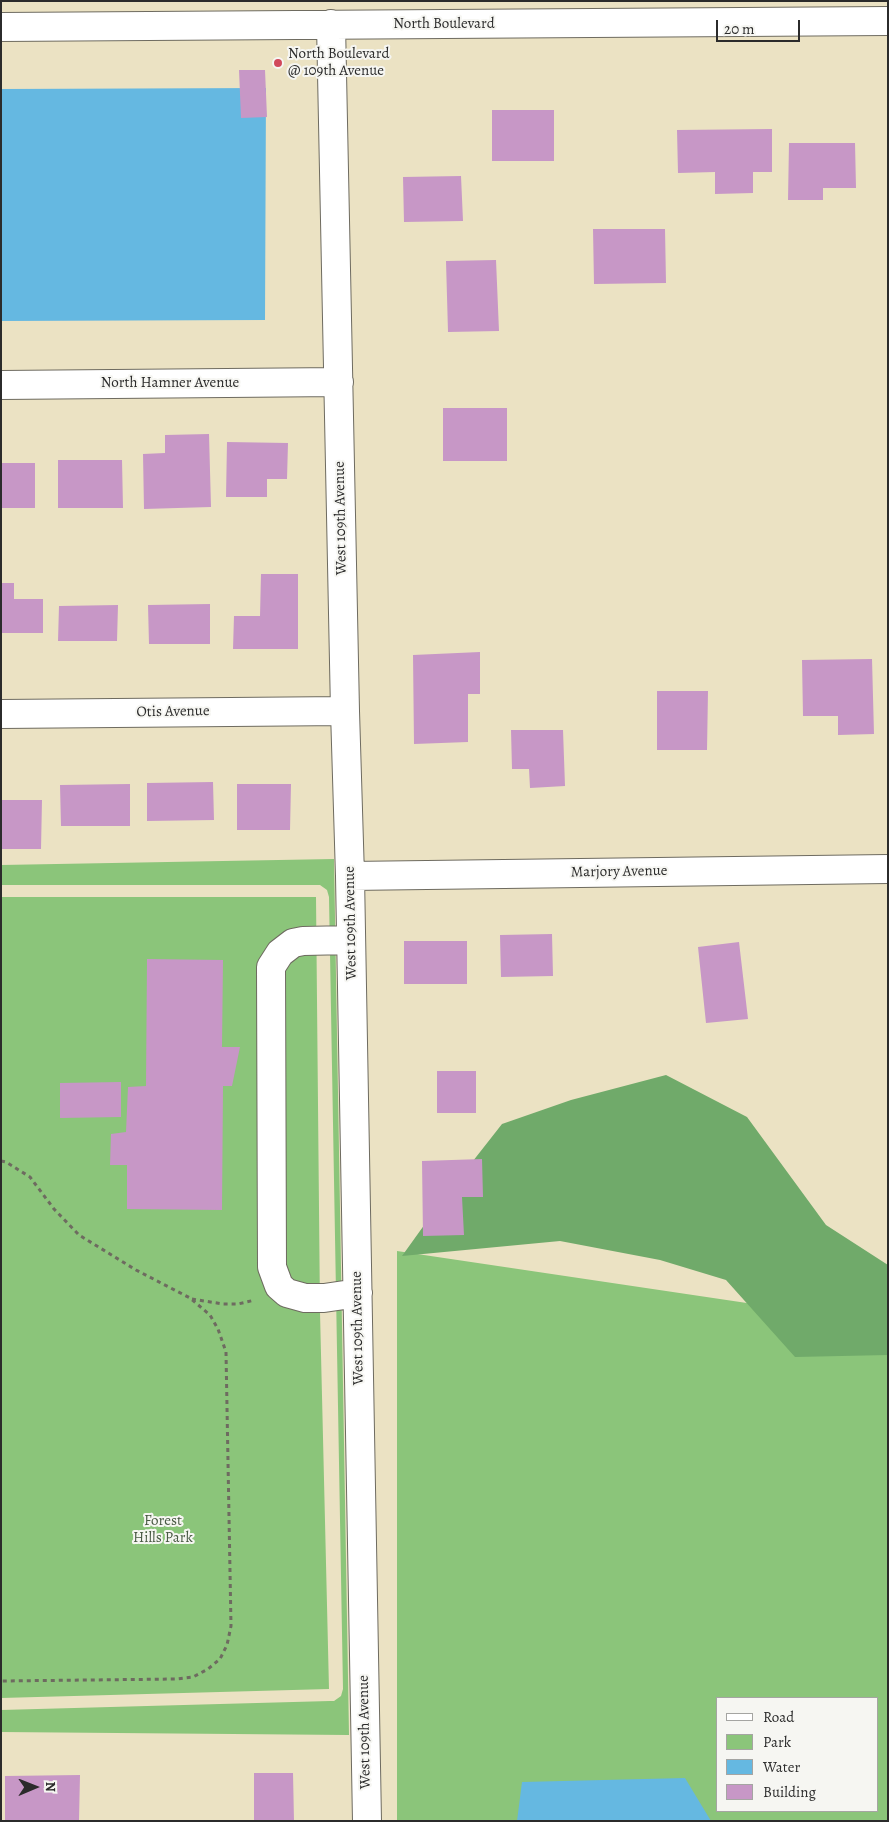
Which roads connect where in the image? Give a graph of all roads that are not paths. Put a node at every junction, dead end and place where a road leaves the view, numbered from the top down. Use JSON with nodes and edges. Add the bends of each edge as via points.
{"nodes":[{"id":1,"x":888,"y":20,"type":"edge"},
{"id":2,"x":331,"y":24,"type":"junction"},
{"id":3,"x":1,"y":27,"type":"edge"},
{"id":4,"x":339,"y":382,"type":"junction"},
{"id":5,"x":1,"y":385,"type":"edge"},
{"id":6,"x":345,"y":711,"type":"junction"},
{"id":7,"x":1,"y":714,"type":"edge"},
{"id":8,"x":888,"y":869,"type":"edge"},
{"id":9,"x":350,"y":876,"type":"junction"},
{"id":10,"x":351,"y":940,"type":"junction"},
{"id":11,"x":358,"y":1293,"type":"junction"},
{"id":12,"x":367,"y":1821,"type":"edge"}],
"edges":[{"from":1,"to":2,"type":"street","name":"North Boulevard"},
{"from":2,"to":3,"type":"street","name":"North Boulevard"},
{"from":2,"to":4,"type":"street","name":"West 109th Avenue"},
{"from":4,"to":5,"type":"street","name":"North Hamner Avenue"},
{"from":4,"to":6,"type":"street","name":"West 109th Avenue"},
{"from":6,"to":7,"type":"street","name":"Otis Avenue"},
{"from":6,"to":9,"type":"street","name":"West 109th Avenue"},
{"from":8,"to":9,"type":"street","name":"Marjory Avenue"},
{"from":9,"to":10,"type":"street","name":"West 109th Avenue"},
{"from":10,"to":11,"type":"street","name":"West 109th Avenue"},
{"from":10,"to":11,"type":"street","via":[[293,942],[280,953],[271,968],[272,1266],[279,1286],[288,1293],[305,1298]]},
{"from":11,"to":12,"type":"street","name":"West 109th Avenue"}]}
